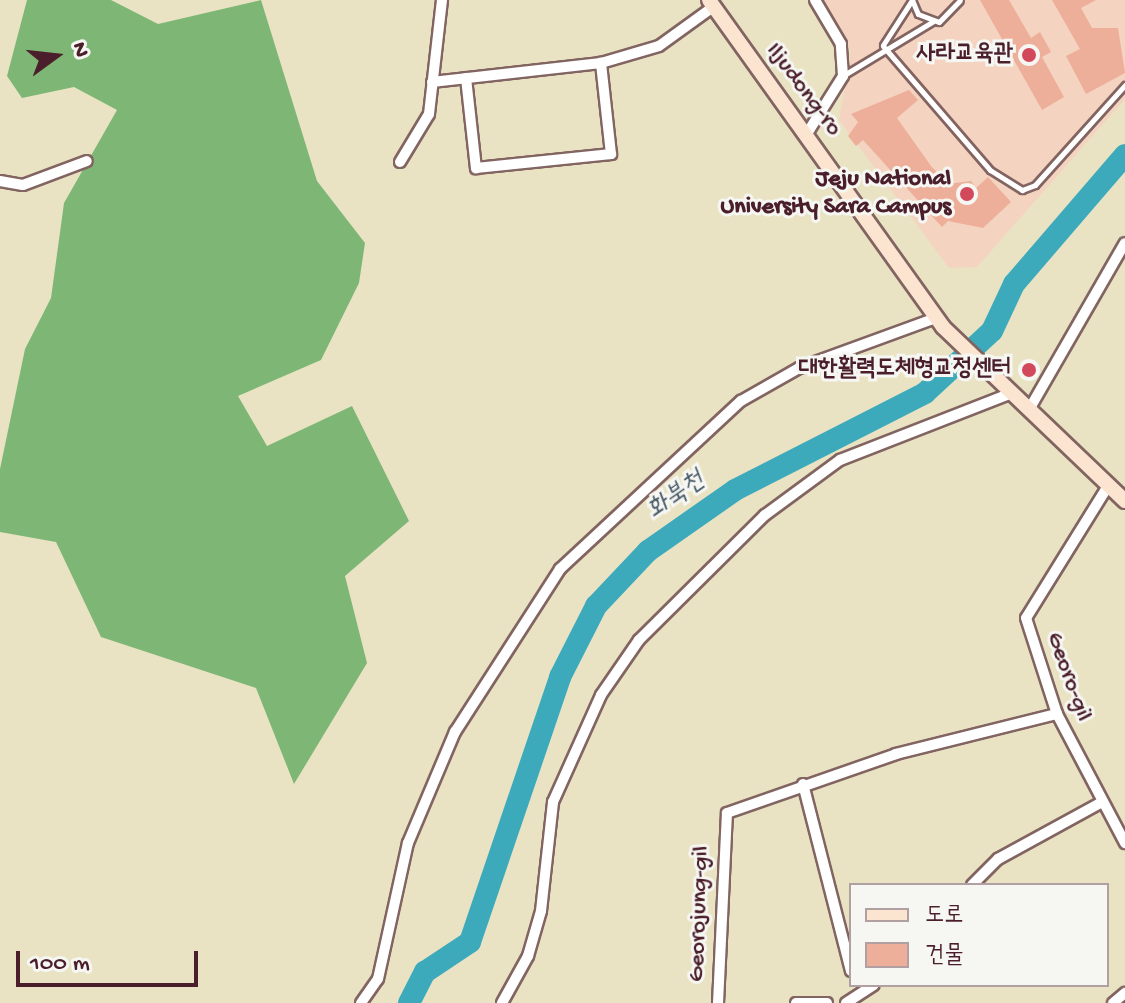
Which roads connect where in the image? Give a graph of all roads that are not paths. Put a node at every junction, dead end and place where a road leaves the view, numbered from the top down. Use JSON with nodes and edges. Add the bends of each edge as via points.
{"nodes":[{"id":1,"x":442,"y":0,"type":"edge"},
{"id":2,"x":815,"y":0,"type":"edge"},
{"id":3,"x":912,"y":0,"type":"edge"},
{"id":4,"x":960,"y":0,"type":"edge"},
{"id":5,"x":711,"y":3,"type":"edge"},
{"id":6,"x":932,"y":22,"type":"junction"},
{"id":7,"x":883,"y":46,"type":"junction"},
{"id":8,"x":601,"y":63,"type":"junction"},
{"id":9,"x":843,"y":76,"type":"junction"},
{"id":10,"x":466,"y":78,"type":"junction"},
{"id":11,"x":432,"y":82,"type":"junction"},
{"id":12,"x":1125,"y":85,"type":"edge"},
{"id":13,"x":808,"y":132,"type":"junction"},
{"id":14,"x":87,"y":161,"type":"dead end"},
{"id":15,"x":400,"y":162,"type":"dead end"},
{"id":16,"x":0,"y":181,"type":"edge"},
{"id":17,"x":1125,"y":243,"type":"edge"},
{"id":18,"x":939,"y":322,"type":"junction"},
{"id":19,"x":1009,"y":394,"type":"junction"},
{"id":20,"x":1030,"y":408,"type":"junction"},
{"id":21,"x":1108,"y":486,"type":"junction"},
{"id":22,"x":1125,"y":501,"type":"edge"},
{"id":23,"x":1057,"y":714,"type":"junction"},
{"id":24,"x":803,"y":784,"type":"junction"},
{"id":25,"x":1102,"y":802,"type":"junction"},
{"id":26,"x":1125,"y":843,"type":"edge"},
{"id":27,"x":974,"y":883,"type":"edge"},
{"id":28,"x":849,"y":963,"type":"edge"},
{"id":29,"x":1125,"y":993,"type":"edge"},
{"id":30,"x":859,"y":1000,"type":"edge"},
{"id":31,"x":361,"y":1003,"type":"edge"},
{"id":32,"x":502,"y":1003,"type":"edge"},
{"id":33,"x":718,"y":1003,"type":"edge"},
{"id":34,"x":796,"y":1003,"type":"edge"},
{"id":35,"x":827,"y":1003,"type":"edge"},
{"id":36,"x":846,"y":1003,"type":"edge"},
{"id":37,"x":1113,"y":1003,"type":"edge"}],
"edges":[{"from":1,"to":11,"type":"street"},
{"from":2,"to":9,"type":"street","via":[[841,44]]},
{"from":3,"to":6,"type":"lane"},
{"from":3,"to":7,"type":"lane"},
{"from":4,"to":6,"type":"lane","via":[[953,16]]},
{"from":5,"to":8,"type":"street","via":[[659,46]]},
{"from":5,"to":13,"type":"main road","name":"Iljudong-ro"},
{"from":6,"to":7,"type":"lane"},
{"from":7,"to":9,"type":"lane"},
{"from":7,"to":12,"type":"lane","via":[[1004,184],[1035,185]]},
{"from":8,"to":10,"type":"street"},
{"from":8,"to":10,"type":"street","via":[[611,154],[476,168]]},
{"from":9,"to":13,"type":"street"},
{"from":10,"to":11,"type":"street"},
{"from":11,"to":15,"type":"street","via":[[429,114]]},
{"from":13,"to":18,"type":"main road","name":"Iljudong-ro"},
{"from":14,"to":16,"type":"street","via":[[23,185]]},
{"from":17,"to":20,"type":"street"},
{"from":18,"to":19,"type":"main road","name":"Iljudong-ro"},
{"from":18,"to":31,"type":"street","via":[[799,368],[741,401],[560,569],[455,732],[408,843],[378,979]]},
{"from":19,"to":20,"type":"main road"},
{"from":19,"to":32,"type":"street","via":[[840,460],[765,515],[639,640],[601,695],[553,802],[541,911],[528,956]]},
{"from":20,"to":21,"type":"main road"},
{"from":21,"to":22,"type":"main road"},
{"from":21,"to":23,"type":"street","name":"Georo-gil","via":[[1026,618]]},
{"from":23,"to":24,"type":"street","name":"Georojung-gil"},
{"from":23,"to":25,"type":"street","name":"Georo-gil"},
{"from":24,"to":28,"type":"street"},
{"from":24,"to":33,"type":"street","name":"Georojung-gil","via":[[727,813]]},
{"from":25,"to":26,"type":"street","name":"Georo-gil"},
{"from":25,"to":27,"type":"street","via":[[998,859]]},
{"from":29,"to":37,"type":"street"},
{"from":30,"to":36,"type":"street"},
{"from":34,"to":35,"type":"street"}]}
